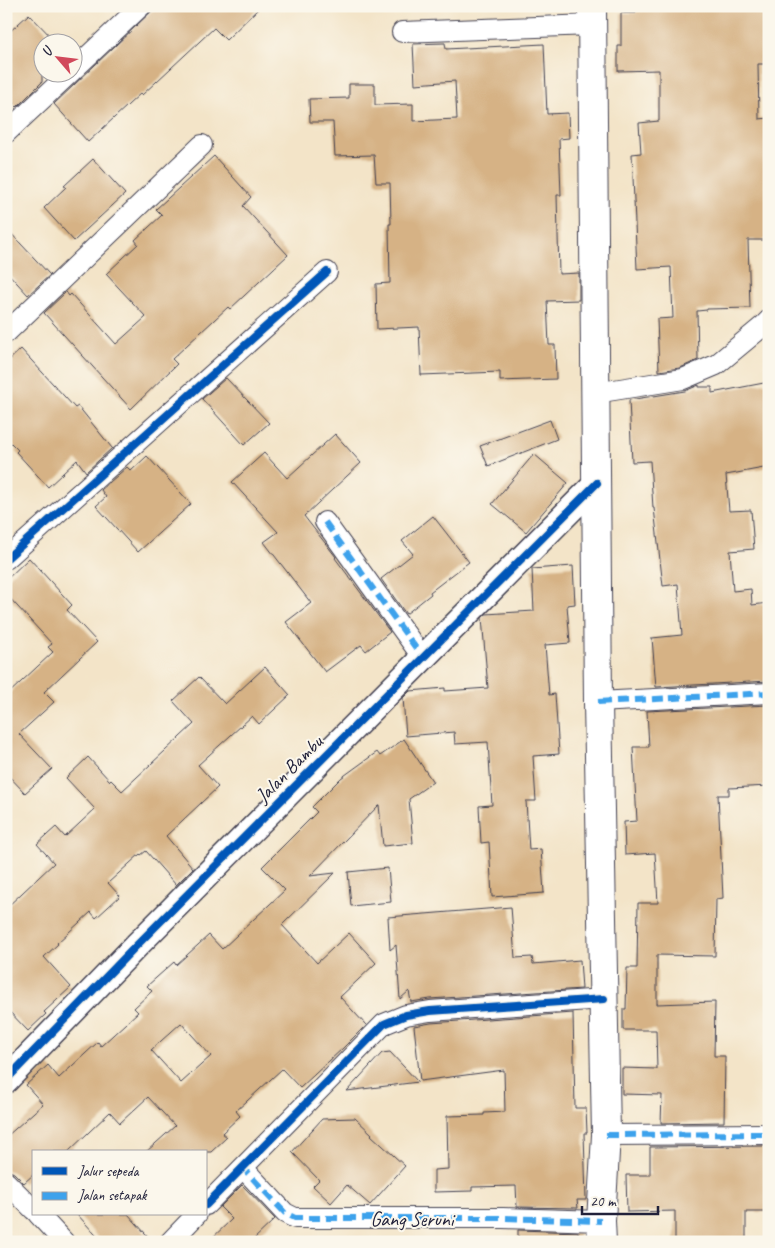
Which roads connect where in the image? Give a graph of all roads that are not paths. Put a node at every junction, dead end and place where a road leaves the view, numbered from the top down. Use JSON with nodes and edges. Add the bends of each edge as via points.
{"nodes":[{"id":1,"x":141,"y":6,"type":"edge"},
{"id":2,"x":592,"y":16,"type":"edge"},
{"id":3,"x":402,"y":32,"type":"dead end"},
{"id":4,"x":82,"y":62,"type":"edge"},
{"id":5,"x":61,"y":82,"type":"edge"},
{"id":6,"x":6,"y":133,"type":"edge"},
{"id":7,"x":202,"y":145,"type":"dead end"},
{"id":8,"x":327,"y":272,"type":"dead end"},
{"id":9,"x":767,"y":326,"type":"edge"},
{"id":10,"x":6,"y":333,"type":"edge"},
{"id":11,"x":595,"y":393,"type":"junction"},
{"id":12,"x":596,"y":483,"type":"junction"},
{"id":13,"x":325,"y":522,"type":"dead end"},
{"id":14,"x":6,"y":559,"type":"edge"},
{"id":15,"x":423,"y":658,"type":"junction"},
{"id":16,"x":769,"y":693,"type":"edge"},
{"id":17,"x":598,"y":702,"type":"junction"},
{"id":18,"x":604,"y":999,"type":"junction"},
{"id":19,"x":6,"y":1080,"type":"edge"},
{"id":20,"x":769,"y":1134,"type":"edge"},
{"id":21,"x":606,"y":1136,"type":"junction"},
{"id":22,"x":243,"y":1168,"type":"junction"},
{"id":23,"x":6,"y":1182,"type":"edge"},
{"id":24,"x":208,"y":1203,"type":"edge"},
{"id":25,"x":32,"y":1208,"type":"edge"},
{"id":26,"x":40,"y":1216,"type":"edge"},
{"id":27,"x":195,"y":1216,"type":"edge"},
{"id":28,"x":602,"y":1231,"type":"edge"},
{"id":29,"x":64,"y":1242,"type":"edge"},
{"id":30,"x":170,"y":1242,"type":"edge"}],
"edges":[{"from":1,"to":4,"type":"street"},
{"from":2,"to":3,"type":"street"},
{"from":2,"to":11,"type":"main road"},
{"from":5,"to":6,"type":"street"},
{"from":7,"to":10,"type":"street"},
{"from":8,"to":14,"type":"street"},
{"from":9,"to":11,"type":"street","via":[[716,365],[683,379]]},
{"from":11,"to":12,"type":"main road"},
{"from":12,"to":15,"type":"street","name":"Jalan Bambu"},
{"from":12,"to":17,"type":"main road"},
{"from":13,"to":15,"type":"street"},
{"from":15,"to":19,"type":"street","name":"Jalan Bambu"},
{"from":16,"to":17,"type":"street"},
{"from":17,"to":18,"type":"main road"},
{"from":18,"to":21,"type":"main road"},
{"from":18,"to":22,"type":"street","via":[[430,1011],[406,1015],[384,1024]]},
{"from":20,"to":21,"type":"street"},
{"from":21,"to":28,"type":"main road"},
{"from":22,"to":24,"type":"street"},
{"from":22,"to":28,"type":"street","name":"Gang Seruni","via":[[285,1214],[295,1218],[503,1218]]},
{"from":23,"to":25,"type":"street"},
{"from":26,"to":29,"type":"street"},
{"from":27,"to":30,"type":"street"}]}
